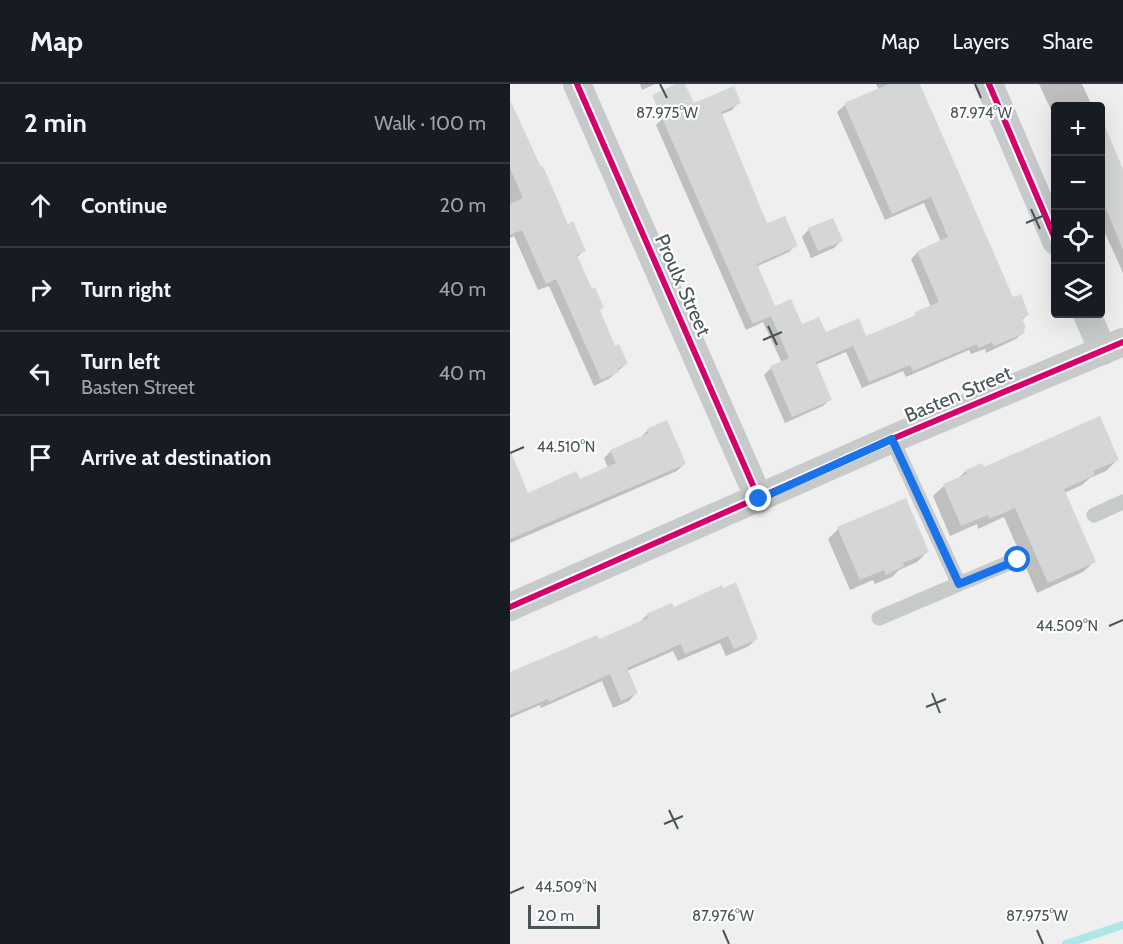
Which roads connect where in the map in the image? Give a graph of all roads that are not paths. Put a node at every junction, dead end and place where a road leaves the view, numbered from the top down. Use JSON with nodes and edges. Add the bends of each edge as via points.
{"nodes":[{"id":1,"x":577,"y":84,"type":"edge"},
{"id":2,"x":989,"y":84,"type":"edge"},
{"id":3,"x":1051,"y":229,"type":"edge"},
{"id":4,"x":1090,"y":318,"type":"edge"},
{"id":5,"x":1113,"y":346,"type":"edge"},
{"id":6,"x":892,"y":439,"type":"junction"},
{"id":7,"x":759,"y":499,"type":"junction"},
{"id":8,"x":1123,"y":502,"type":"edge"},
{"id":9,"x":1094,"y":515,"type":"dead end"},
{"id":10,"x":1018,"y":560,"type":"dead end"},
{"id":11,"x":959,"y":584,"type":"junction"},
{"id":12,"x":510,"y":607,"type":"edge"},
{"id":13,"x":879,"y":618,"type":"dead end"}],
"edges":[{"from":1,"to":7,"type":"street","name":"Proulx Street"},
{"from":2,"to":3,"type":"street"},
{"from":4,"to":5,"type":"street"},
{"from":5,"to":6,"type":"street","name":"Basten Street"},
{"from":6,"to":7,"type":"street","name":"Basten Street"},
{"from":6,"to":11,"type":"lane"},
{"from":7,"to":12,"type":"street","name":"Basten Street"},
{"from":8,"to":9,"type":"lane"},
{"from":10,"to":11,"type":"lane"},
{"from":11,"to":13,"type":"lane"}]}
